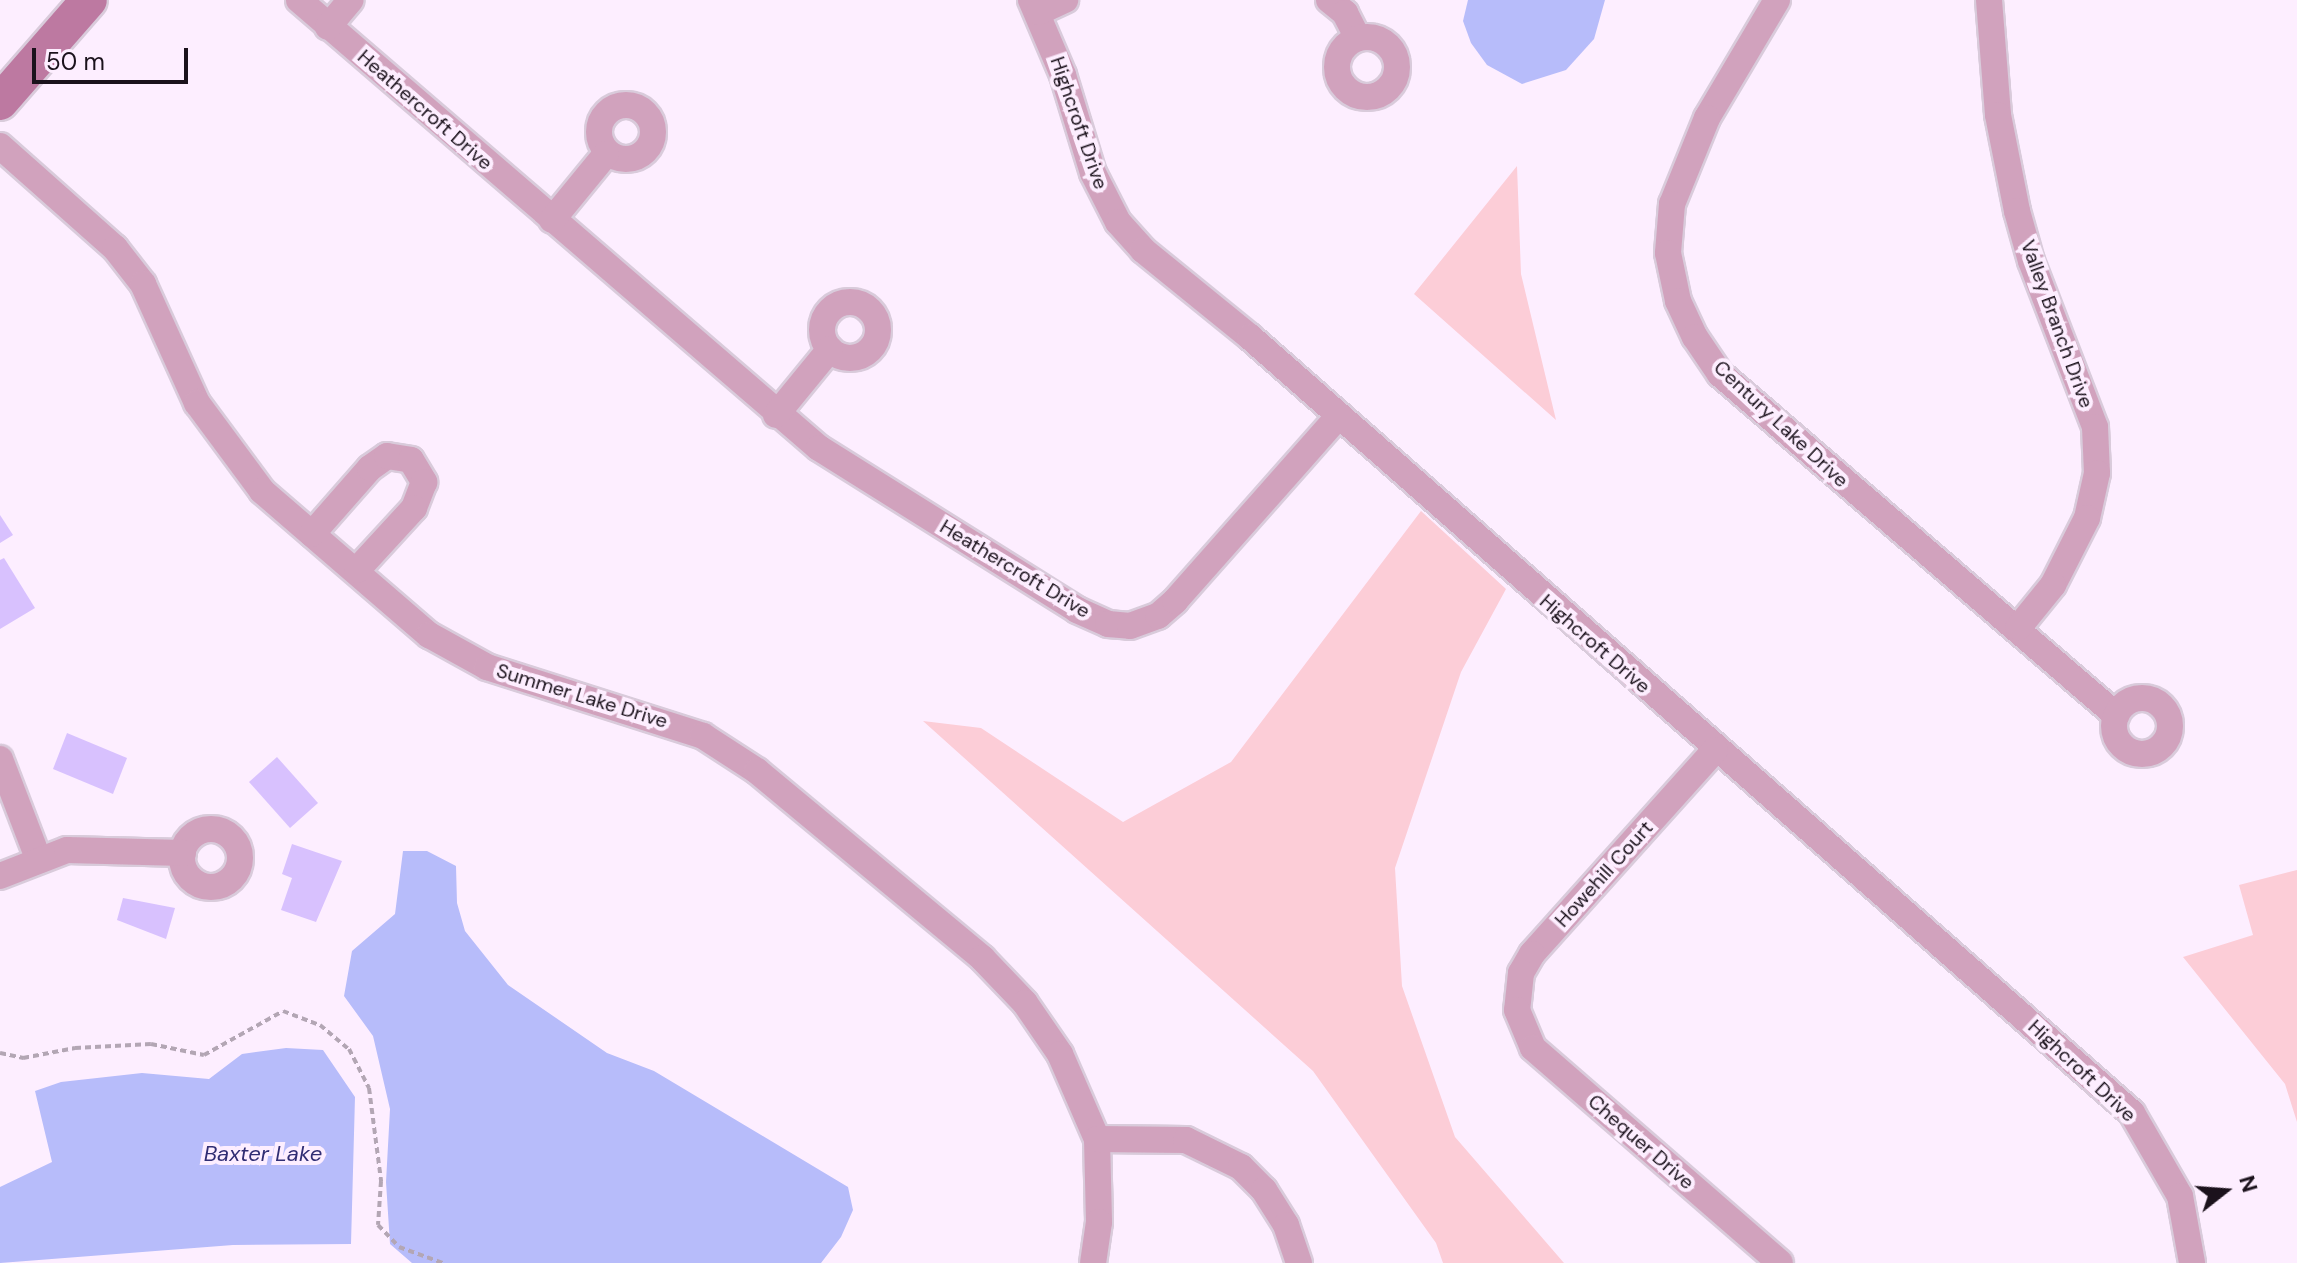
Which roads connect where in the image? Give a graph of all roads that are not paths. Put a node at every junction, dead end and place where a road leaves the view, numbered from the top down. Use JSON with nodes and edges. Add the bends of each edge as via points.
{"nodes":[{"id":1,"x":89,"y":0,"type":"edge"},
{"id":2,"x":299,"y":0,"type":"edge"},
{"id":3,"x":351,"y":0,"type":"edge"},
{"id":4,"x":1065,"y":0,"type":"edge"},
{"id":5,"x":1329,"y":0,"type":"edge"},
{"id":6,"x":1777,"y":0,"type":"edge"},
{"id":7,"x":1989,"y":0,"type":"edge"},
{"id":8,"x":1035,"y":6,"type":"edge"},
{"id":9,"x":328,"y":27,"type":"junction"},
{"id":10,"x":1358,"y":38,"type":"dead end"},
{"id":11,"x":0,"y":102,"type":"edge"},
{"id":12,"x":0,"y":146,"type":"edge"},
{"id":13,"x":606,"y":154,"type":"dead end"},
{"id":14,"x":552,"y":220,"type":"junction"},
{"id":15,"x":830,"y":349,"type":"dead end"},
{"id":16,"x":776,"y":415,"type":"junction"},
{"id":17,"x":1338,"y":417,"type":"junction"},
{"id":18,"x":312,"y":534,"type":"junction"},
{"id":19,"x":357,"y":570,"type":"junction"},
{"id":20,"x":2018,"y":628,"type":"junction"},
{"id":21,"x":2116,"y":715,"type":"dead end"},
{"id":22,"x":1715,"y":750,"type":"junction"},
{"id":23,"x":0,"y":759,"type":"edge"},
{"id":24,"x":183,"y":853,"type":"dead end"},
{"id":25,"x":38,"y":858,"type":"junction"},
{"id":26,"x":0,"y":876,"type":"edge"},
{"id":27,"x":1517,"y":1010,"type":"joint"},
{"id":28,"x":1097,"y":1139,"type":"junction"},
{"id":29,"x":1093,"y":1263,"type":"edge"},
{"id":30,"x":1299,"y":1263,"type":"edge"},
{"id":31,"x":1780,"y":1263,"type":"edge"},
{"id":32,"x":2192,"y":1263,"type":"edge"}],
"edges":[{"from":1,"to":11,"type":"main road"},
{"from":2,"to":9,"type":"street","name":"Heathercroft Drive"},
{"from":3,"to":9,"type":"street"},
{"from":4,"to":8,"type":"street"},
{"from":5,"to":10,"type":"street","via":[[1345,13]]},
{"from":6,"to":20,"type":"street","name":"Century Lake Drive","via":[[1707,118],[1672,204],[1668,253],[1678,301],[1720,374]]},
{"from":7,"to":20,"type":"street","name":"Valley Branch Drive","via":[[1998,115],[2017,211],[2095,427],[2097,473],[2087,518],[2053,585]]},
{"from":8,"to":17,"type":"street","name":"Highcroft Drive","via":[[1093,173],[1118,222],[1143,250]]},
{"from":9,"to":14,"type":"street","name":"Heathercroft Drive"},
{"from":12,"to":18,"type":"street","name":"Summer Lake Drive","via":[[115,248],[143,284],[216,433],[262,491]]},
{"from":13,"to":14,"type":"street"},
{"from":14,"to":16,"type":"street","name":"Heathercroft Drive"},
{"from":15,"to":16,"type":"street"},
{"from":16,"to":17,"type":"street","name":"Heathercroft Drive","via":[[819,448],[1077,610],[1130,626],[1158,616],[1175,601]]},
{"from":17,"to":22,"type":"street","name":"Highcroft Drive"},
{"from":18,"to":19,"type":"street","name":"Summer Lake Drive"},
{"from":18,"to":19,"type":"street","via":[[370,468],[387,456],[411,460],[424,482],[414,508]]},
{"from":19,"to":28,"type":"street","name":"Summer Lake Drive","via":[[429,635],[487,667],[679,725],[757,771],[982,958],[1025,1003],[1060,1054]]},
{"from":20,"to":21,"type":"street","name":"Century Lake Drive"},
{"from":22,"to":27,"type":"street","name":"Howehill Court","via":[[1532,954],[1521,973]]},
{"from":22,"to":32,"type":"street","name":"Highcroft Drive","via":[[2132,1113],[2180,1196]]},
{"from":23,"to":25,"type":"street"},
{"from":24,"to":25,"type":"street","via":[[90,849]]},
{"from":25,"to":26,"type":"street"},
{"from":27,"to":31,"type":"street","name":"Chequer Drive","via":[[1533,1048]]},
{"from":28,"to":29,"type":"street","name":"Summer Lake Drive","via":[[1099,1222]]},
{"from":28,"to":30,"type":"street","via":[[1186,1140],[1241,1167],[1264,1190],[1286,1225]]}]}
